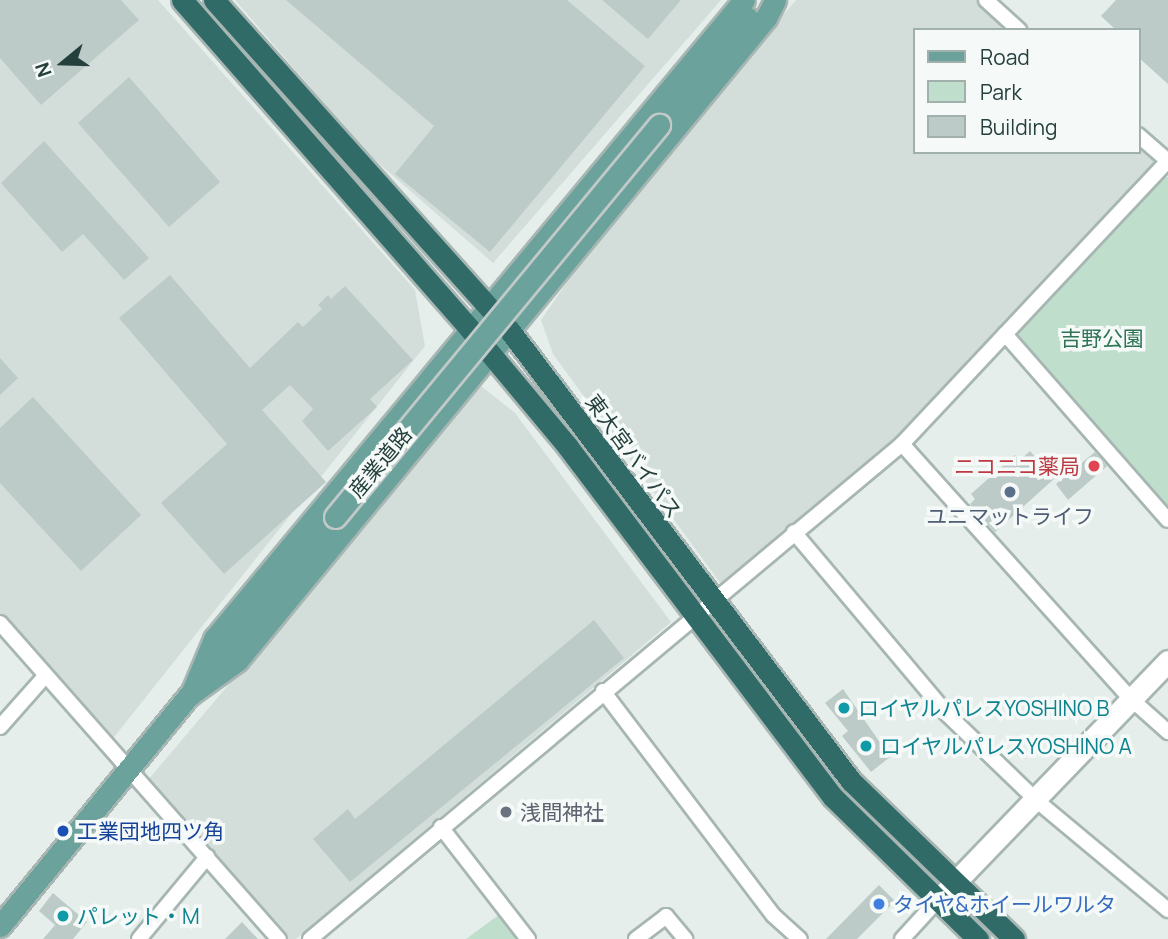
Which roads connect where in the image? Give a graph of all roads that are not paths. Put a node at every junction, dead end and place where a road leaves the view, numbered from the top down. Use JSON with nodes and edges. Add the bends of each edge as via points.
{"nodes":[{"id":1,"x":182,"y":0,"type":"edge"},
{"id":2,"x":214,"y":0,"type":"edge"},
{"id":3,"x":744,"y":0,"type":"edge"},
{"id":4,"x":762,"y":0,"type":"edge"},
{"id":5,"x":775,"y":0,"type":"edge"},
{"id":6,"x":986,"y":0,"type":"edge"},
{"id":7,"x":1017,"y":28,"type":"edge"},
{"id":8,"x":1140,"y":137,"type":"edge"},
{"id":9,"x":1168,"y":161,"type":"edge"},
{"id":10,"x":488,"y":305,"type":"junction"},
{"id":11,"x":470,"y":328,"type":"junction"},
{"id":12,"x":510,"y":331,"type":"junction"},
{"id":13,"x":1005,"y":334,"type":"junction"},
{"id":14,"x":491,"y":354,"type":"junction"},
{"id":15,"x":902,"y":444,"type":"junction"},
{"id":16,"x":1168,"y":520,"type":"edge"},
{"id":17,"x":794,"y":532,"type":"junction"},
{"id":18,"x":712,"y":601,"type":"junction"},
{"id":19,"x":693,"y":617,"type":"junction"},
{"id":20,"x":0,"y":623,"type":"edge"},
{"id":21,"x":1168,"y":661,"type":"edge"},
{"id":22,"x":46,"y":675,"type":"junction"},
{"id":23,"x":603,"y":691,"type":"junction"},
{"id":24,"x":191,"y":694,"type":"junction"},
{"id":25,"x":1131,"y":699,"type":"junction"},
{"id":26,"x":0,"y":727,"type":"edge"},
{"id":27,"x":1168,"y":732,"type":"edge"},
{"id":28,"x":127,"y":770,"type":"junction"},
{"id":29,"x":1036,"y":800,"type":"junction"},
{"id":30,"x":441,"y":827,"type":"junction"},
{"id":31,"x":206,"y":857,"type":"junction"},
{"id":32,"x":954,"y":883,"type":"junction"},
{"id":33,"x":937,"y":901,"type":"junction"},
{"id":34,"x":1168,"y":910,"type":"edge"},
{"id":35,"x":0,"y":926,"type":"edge"},
{"id":36,"x":139,"y":939,"type":"edge"},
{"id":37,"x":279,"y":939,"type":"edge"},
{"id":38,"x":310,"y":939,"type":"edge"},
{"id":39,"x":528,"y":939,"type":"edge"},
{"id":40,"x":636,"y":939,"type":"edge"},
{"id":41,"x":685,"y":939,"type":"edge"},
{"id":42,"x":800,"y":939,"type":"edge"},
{"id":43,"x":902,"y":939,"type":"edge"},
{"id":44,"x":978,"y":939,"type":"edge"},
{"id":45,"x":1014,"y":939,"type":"edge"}],
"edges":[{"from":1,"to":11,"type":"highway"},
{"from":2,"to":10,"type":"highway","name":"東大宮バイパス"},
{"from":3,"to":10,"type":"main road"},
{"from":4,"to":24,"type":"main road","name":"産業道路","bridge":true},
{"from":5,"to":12,"type":"main road","via":[[766,18]]},
{"from":6,"to":7,"type":"street"},
{"from":8,"to":9,"type":"street"},
{"from":9,"to":13,"type":"street"},
{"from":10,"to":11,"type":"main road"},
{"from":10,"to":12,"type":"highway","name":"東大宮バイパス"},
{"from":11,"to":14,"type":"highway"},
{"from":11,"to":24,"type":"main road","via":[[214,639]]},
{"from":12,"to":14,"type":"main road"},
{"from":12,"to":18,"type":"highway","name":"東大宮バイパス"},
{"from":13,"to":15,"type":"street"},
{"from":13,"to":16,"type":"street"},
{"from":14,"to":19,"type":"highway","via":[[568,447]]},
{"from":14,"to":24,"type":"main road","via":[[237,661]]},
{"from":15,"to":17,"type":"street"},
{"from":15,"to":25,"type":"street"},
{"from":17,"to":18,"type":"street"},
{"from":17,"to":29,"type":"street","via":[[947,714]]},
{"from":18,"to":19,"type":"street"},
{"from":18,"to":32,"type":"highway","name":"東大宮バイパス","via":[[851,781]]},
{"from":19,"to":23,"type":"street"},
{"from":19,"to":33,"type":"highway","via":[[833,797]]},
{"from":20,"to":22,"type":"street"},
{"from":21,"to":25,"type":"street"},
{"from":22,"to":26,"type":"street"},
{"from":22,"to":28,"type":"street"},
{"from":23,"to":30,"type":"street"},
{"from":23,"to":42,"type":"street","via":[[773,915]]},
{"from":24,"to":28,"type":"main road","name":"産業道路"},
{"from":25,"to":27,"type":"street"},
{"from":25,"to":29,"type":"street"},
{"from":28,"to":31,"type":"street"},
{"from":28,"to":35,"type":"main road","name":"産業道路"},
{"from":29,"to":32,"type":"street"},
{"from":29,"to":34,"type":"street"},
{"from":30,"to":38,"type":"street"},
{"from":30,"to":39,"type":"street"},
{"from":31,"to":36,"type":"street"},
{"from":31,"to":37,"type":"street"},
{"from":32,"to":33,"type":"street"},
{"from":32,"to":45,"type":"highway","name":"東大宮バイパス"},
{"from":33,"to":43,"type":"street"},
{"from":33,"to":44,"type":"highway"},
{"from":40,"to":41,"type":"street","via":[[666,916]]}]}
